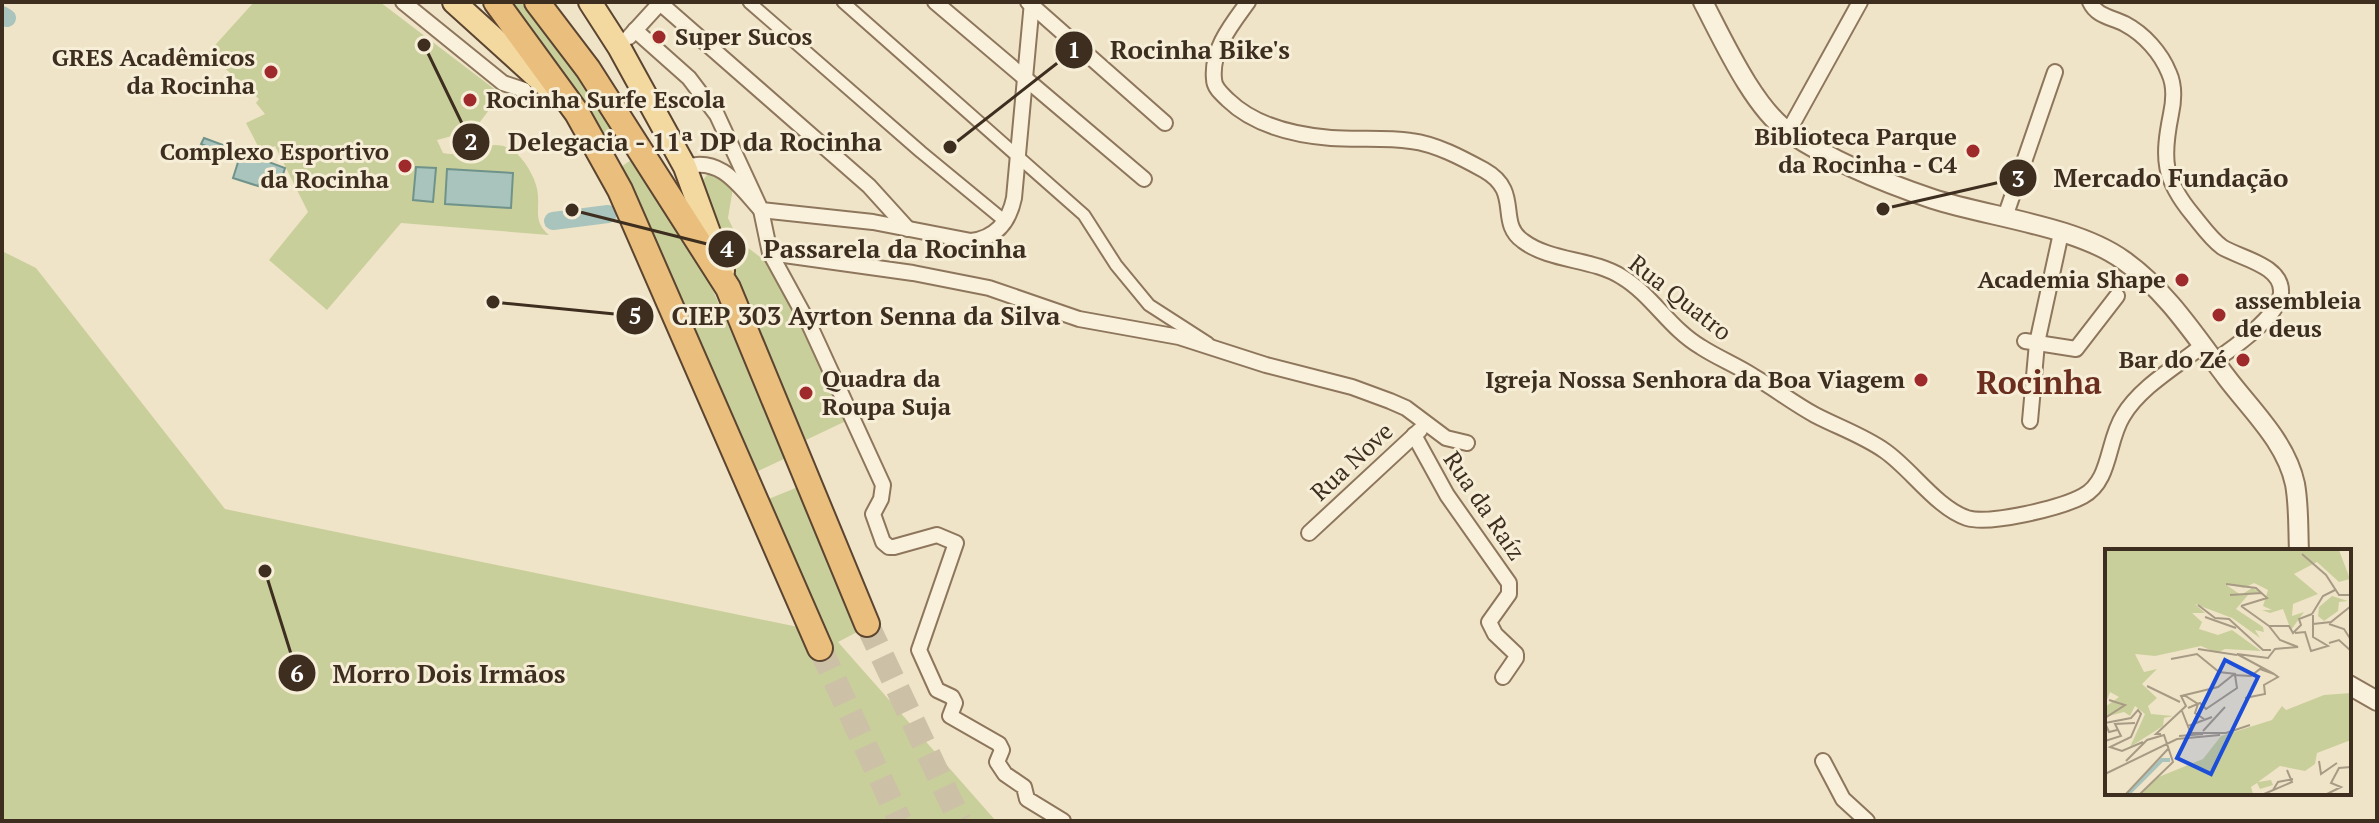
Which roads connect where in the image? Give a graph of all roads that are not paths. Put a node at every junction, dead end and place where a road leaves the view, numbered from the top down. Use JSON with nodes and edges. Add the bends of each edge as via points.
{"nodes":[{"id":1,"x":403,"y":2,"type":"edge"},
{"id":2,"x":454,"y":2,"type":"edge"},
{"id":3,"x":496,"y":2,"type":"edge"},
{"id":4,"x":537,"y":2,"type":"edge"},
{"id":5,"x":590,"y":2,"type":"edge"},
{"id":6,"x":660,"y":2,"type":"edge"},
{"id":7,"x":749,"y":2,"type":"edge"},
{"id":8,"x":843,"y":2,"type":"edge"},
{"id":9,"x":935,"y":2,"type":"edge"},
{"id":10,"x":1248,"y":2,"type":"edge"},
{"id":11,"x":1703,"y":2,"type":"edge"},
{"id":12,"x":1860,"y":2,"type":"edge"},
{"id":13,"x":2090,"y":2,"type":"edge"},
{"id":14,"x":1031,"y":3,"type":"edge"},
{"id":15,"x":627,"y":39,"type":"junction"},
{"id":16,"x":2055,"y":72,"type":"dead end"},
{"id":17,"x":1026,"y":81,"type":"junction"},
{"id":18,"x":524,"y":90,"type":"dead end"},
{"id":19,"x":577,"y":113,"type":"junction"},
{"id":20,"x":1165,"y":123,"type":"dead end"},
{"id":21,"x":1788,"y":132,"type":"junction"},
{"id":22,"x":1020,"y":157,"type":"junction"},
{"id":23,"x":685,"y":167,"type":"junction"},
{"id":24,"x":1144,"y":179,"type":"dead end"},
{"id":25,"x":761,"y":210,"type":"junction"},
{"id":26,"x":2005,"y":217,"type":"junction"},
{"id":27,"x":1006,"y":222,"type":"junction"},
{"id":28,"x":908,"y":229,"type":"junction"},
{"id":29,"x":2061,"y":233,"type":"junction"},
{"id":30,"x":770,"y":253,"type":"junction"},
{"id":31,"x":728,"y":288,"type":"junction"},
{"id":32,"x":2117,"y":296,"type":"dead end"},
{"id":33,"x":2031,"y":342,"type":"junction"},
{"id":34,"x":1219,"y":351,"type":"junction"},
{"id":35,"x":2208,"y":354,"type":"junction"},
{"id":36,"x":2030,"y":421,"type":"dead end"},
{"id":37,"x":1420,"y":430,"type":"junction"},
{"id":38,"x":1467,"y":443,"type":"dead end"},
{"id":39,"x":1309,"y":533,"type":"dead end"},
{"id":40,"x":2299,"y":549,"type":"edge"},
{"id":41,"x":867,"y":624,"type":"tunnel mouth"},
{"id":42,"x":820,"y":648,"type":"tunnel mouth"},
{"id":43,"x":1503,"y":677,"type":"dead end"},
{"id":44,"x":2351,"y":686,"type":"edge"},
{"id":45,"x":2377,"y":701,"type":"edge"},
{"id":46,"x":1823,"y":761,"type":"dead end"},
{"id":47,"x":1063,"y":821,"type":"edge"},
{"id":48,"x":1867,"y":821,"type":"edge"}],
"edges":[{"from":1,"to":18,"type":"street","via":[[503,83]]},
{"from":2,"to":19,"type":"main road"},
{"from":3,"to":19,"type":"highway"},
{"from":4,"to":31,"type":"highway","via":[[588,69]]},
{"from":5,"to":15,"type":"main road"},
{"from":6,"to":15,"type":"street"},
{"from":6,"to":28,"type":"street","via":[[869,186]]},
{"from":7,"to":27,"type":"street"},
{"from":8,"to":22,"type":"street"},
{"from":9,"to":17,"type":"street"},
{"from":10,"to":35,"type":"street","name":"Rua Quatro","via":[[1221,41],[1214,74],[1216,88],[1235,107],[1299,134],[1412,141],[1482,169],[1506,191],[1518,238],[1619,275],[1689,339],[1880,447],[1967,518],[2010,517],[2089,492],[2100,481],[2126,411]]},
{"from":11,"to":21,"type":"street","via":[[1751,88]]},
{"from":12,"to":21,"type":"street"},
{"from":13,"to":35,"type":"street","via":[[2099,13],[2134,29],[2155,49],[2171,76],[2174,101],[2165,164],[2171,185],[2218,244],[2266,268],[2280,285],[2278,301],[2243,342]]},
{"from":14,"to":17,"type":"street"},
{"from":14,"to":20,"type":"street"},
{"from":15,"to":23,"type":"main road"},
{"from":15,"to":25,"type":"street","via":[[674,64],[703,93]]},
{"from":16,"to":26,"type":"street"},
{"from":17,"to":22,"type":"street"},
{"from":17,"to":24,"type":"street"},
{"from":19,"to":42,"type":"highway","via":[[645,243]]},
{"from":21,"to":26,"type":"street","via":[[1879,178],[1933,199]]},
{"from":22,"to":27,"type":"street"},
{"from":22,"to":34,"type":"street","via":[[1084,215],[1149,305]]},
{"from":23,"to":25,"type":"street","via":[[697,163],[724,170]]},
{"from":23,"to":31,"type":"main road"},
{"from":25,"to":28,"type":"street"},
{"from":25,"to":30,"type":"street"},
{"from":26,"to":29,"type":"street"},
{"from":27,"to":28,"type":"street","via":[[994,234],[971,241]]},
{"from":29,"to":33,"type":"street"},
{"from":29,"to":35,"type":"street","via":[[2121,258],[2146,278]]},
{"from":30,"to":34,"type":"street","via":[[989,288],[1079,319],[1179,337]]},
{"from":30,"to":47,"type":"street","via":[[883,485],[873,514],[883,542],[894,547],[937,535],[956,543],[919,650],[937,690],[954,699],[950,716],[999,744],[997,762],[1005,774],[1024,787],[1027,799]]},
{"from":31,"to":41,"type":"highway"},
{"from":32,"to":33,"type":"street","via":[[2076,349]]},
{"from":33,"to":36,"type":"street"},
{"from":34,"to":37,"type":"street","via":[[1352,387],[1406,408]]},
{"from":35,"to":40,"type":"street","via":[[2283,451],[2295,483]]},
{"from":37,"to":38,"type":"street"},
{"from":37,"to":39,"type":"street","name":"Rua Nove"},
{"from":37,"to":43,"type":"street","name":"Rua da Raíz","via":[[1447,495],[1509,583],[1509,594],[1489,622],[1516,654]]},
{"from":44,"to":45,"type":"street"},
{"from":46,"to":48,"type":"street","via":[[1843,799]]}]}
